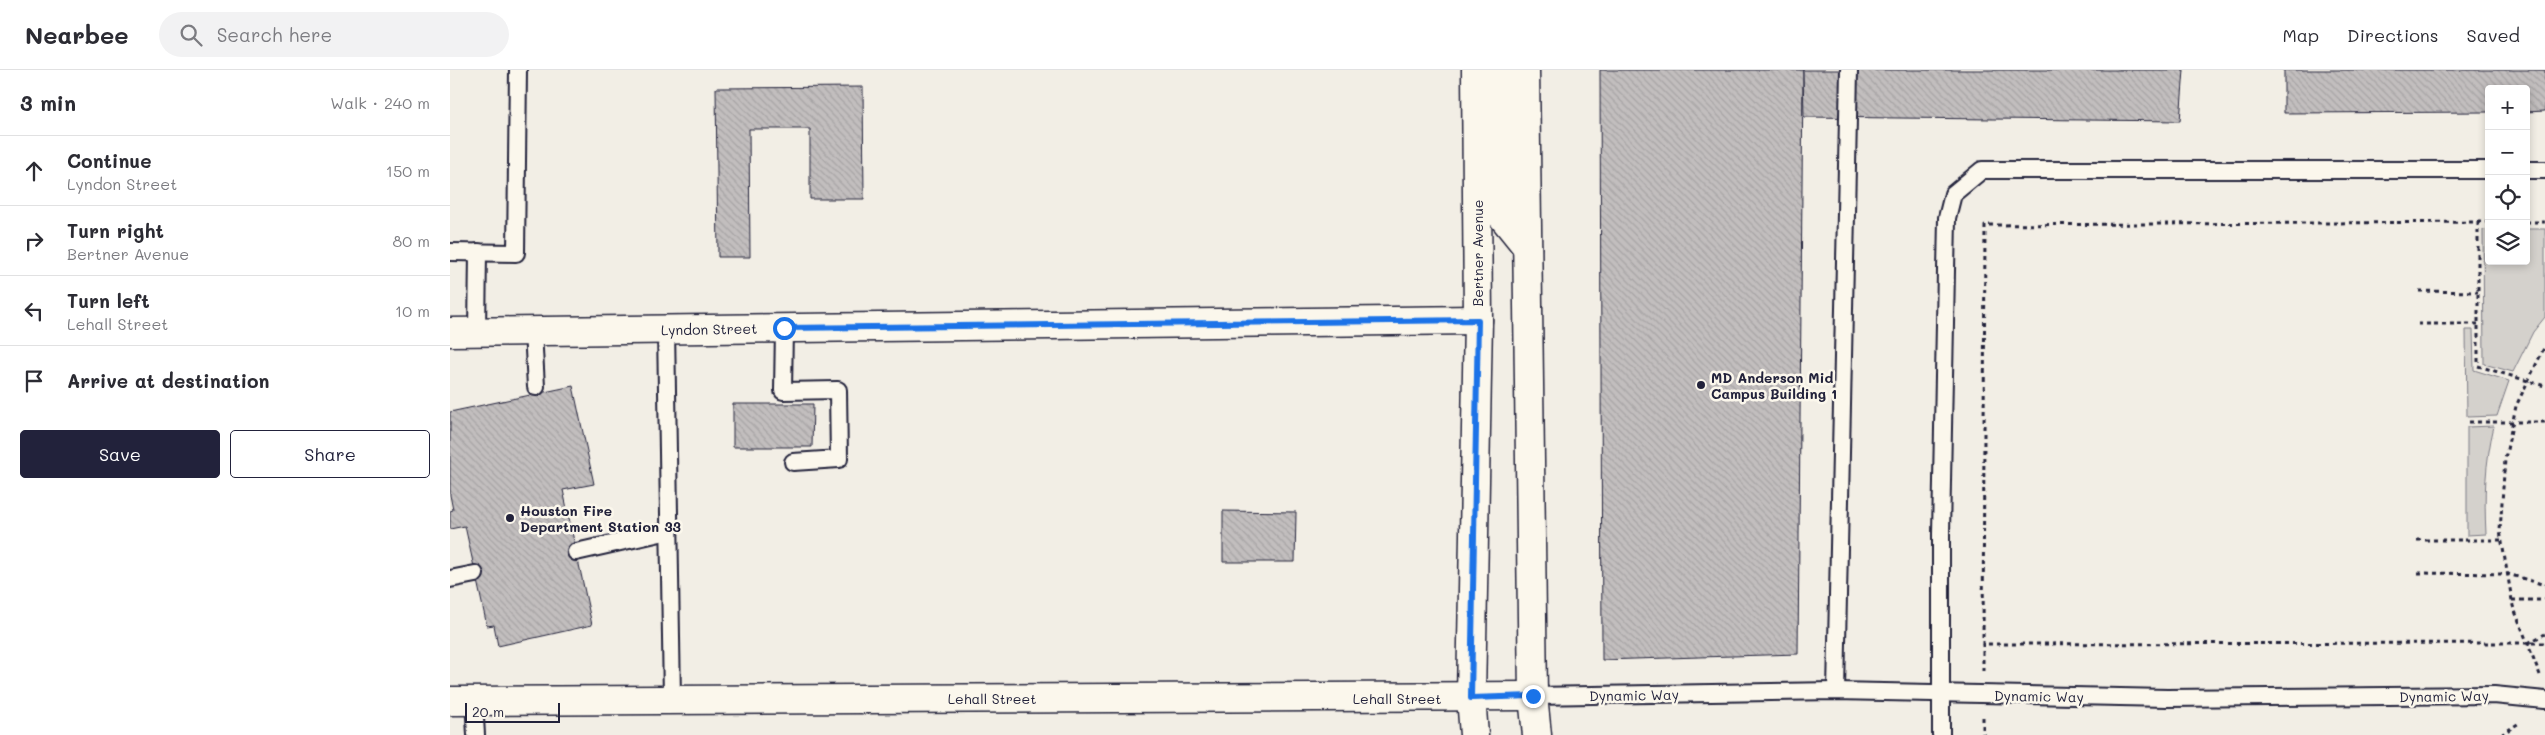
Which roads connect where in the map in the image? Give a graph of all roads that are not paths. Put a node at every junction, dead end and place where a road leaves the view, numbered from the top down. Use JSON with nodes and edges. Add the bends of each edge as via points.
{"nodes":[{"id":1,"x":518,"y":70,"type":"edge"},
{"id":2,"x":1476,"y":70,"type":"edge"},
{"id":3,"x":1501,"y":70,"type":"edge"},
{"id":4,"x":1525,"y":70,"type":"edge"},
{"id":5,"x":1849,"y":70,"type":"edge"},
{"id":6,"x":2485,"y":170,"type":"edge"},
{"id":7,"x":2530,"y":170,"type":"edge"},
{"id":8,"x":2545,"y":170,"type":"edge"},
{"id":9,"x":1527,"y":247,"type":"junction"},
{"id":10,"x":450,"y":252,"type":"edge"},
{"id":11,"x":478,"y":252,"type":"junction"},
{"id":12,"x":1478,"y":320,"type":"junction"},
{"id":13,"x":784,"y":328,"type":"junction"},
{"id":14,"x":666,"y":330,"type":"junction"},
{"id":15,"x":533,"y":331,"type":"junction"},
{"id":16,"x":450,"y":332,"type":"edge"},
{"id":17,"x":477,"y":332,"type":"junction"},
{"id":18,"x":536,"y":387,"type":"dead end"},
{"id":19,"x":793,"y":462,"type":"dead end"},
{"id":20,"x":669,"y":531,"type":"junction"},
{"id":21,"x":576,"y":552,"type":"dead end"},
{"id":22,"x":475,"y":574,"type":"dead end"},
{"id":23,"x":450,"y":579,"type":"edge"},
{"id":24,"x":1836,"y":691,"type":"junction"},
{"id":25,"x":1941,"y":694,"type":"junction"},
{"id":26,"x":1533,"y":696,"type":"junction"},
{"id":27,"x":672,"y":698,"type":"junction"},
{"id":28,"x":1471,"y":698,"type":"junction"},
{"id":29,"x":2545,"y":700,"type":"edge"},
{"id":30,"x":462,"y":701,"type":"edge"},
{"id":31,"x":476,"y":735,"type":"edge"},
{"id":32,"x":1474,"y":735,"type":"edge"},
{"id":33,"x":1536,"y":735,"type":"edge"},
{"id":34,"x":1941,"y":735,"type":"edge"}],
"edges":[{"from":1,"to":11,"type":"lane","via":[[516,253]]},
{"from":2,"to":12,"type":"street","name":"Bertner Avenue"},
{"from":3,"to":9,"type":"street","via":[[1502,216]]},
{"from":4,"to":9,"type":"street"},
{"from":5,"to":24,"type":"lane"},
{"from":6,"to":25,"type":"lane","via":[[1982,170],[1953,194],[1947,218]]},
{"from":7,"to":8,"type":"lane"},
{"from":9,"to":26,"type":"street"},
{"from":10,"to":11,"type":"lane"},
{"from":11,"to":17,"type":"lane"},
{"from":12,"to":13,"type":"street","name":"Lyndon Street"},
{"from":12,"to":28,"type":"street","name":"Bertner Avenue"},
{"from":13,"to":14,"type":"street","name":"Lyndon Street"},
{"from":13,"to":19,"type":"lane","via":[[783,391],[838,390],[838,459]]},
{"from":14,"to":15,"type":"street","name":"Lyndon Street"},
{"from":14,"to":20,"type":"lane"},
{"from":15,"to":17,"type":"street","name":"Lyndon Street"},
{"from":15,"to":18,"type":"lane"},
{"from":16,"to":17,"type":"street","name":"Lyndon Street"},
{"from":20,"to":21,"type":"lane"},
{"from":20,"to":27,"type":"lane"},
{"from":22,"to":23,"type":"lane"},
{"from":24,"to":25,"type":"lane","name":"Dynamic Way"},
{"from":24,"to":26,"type":"lane","name":"Dynamic Way"},
{"from":25,"to":29,"type":"lane","name":"Dynamic Way","via":[[2167,698],[2494,696]]},
{"from":25,"to":34,"type":"lane"},
{"from":26,"to":28,"type":"street","name":"Lehall Street"},
{"from":26,"to":33,"type":"street"},
{"from":27,"to":28,"type":"street","name":"Lehall Street"},
{"from":27,"to":30,"type":"street","name":"Lehall Street"},
{"from":28,"to":32,"type":"street","name":"Bertner Avenue"},
{"from":30,"to":31,"type":"lane"}]}
